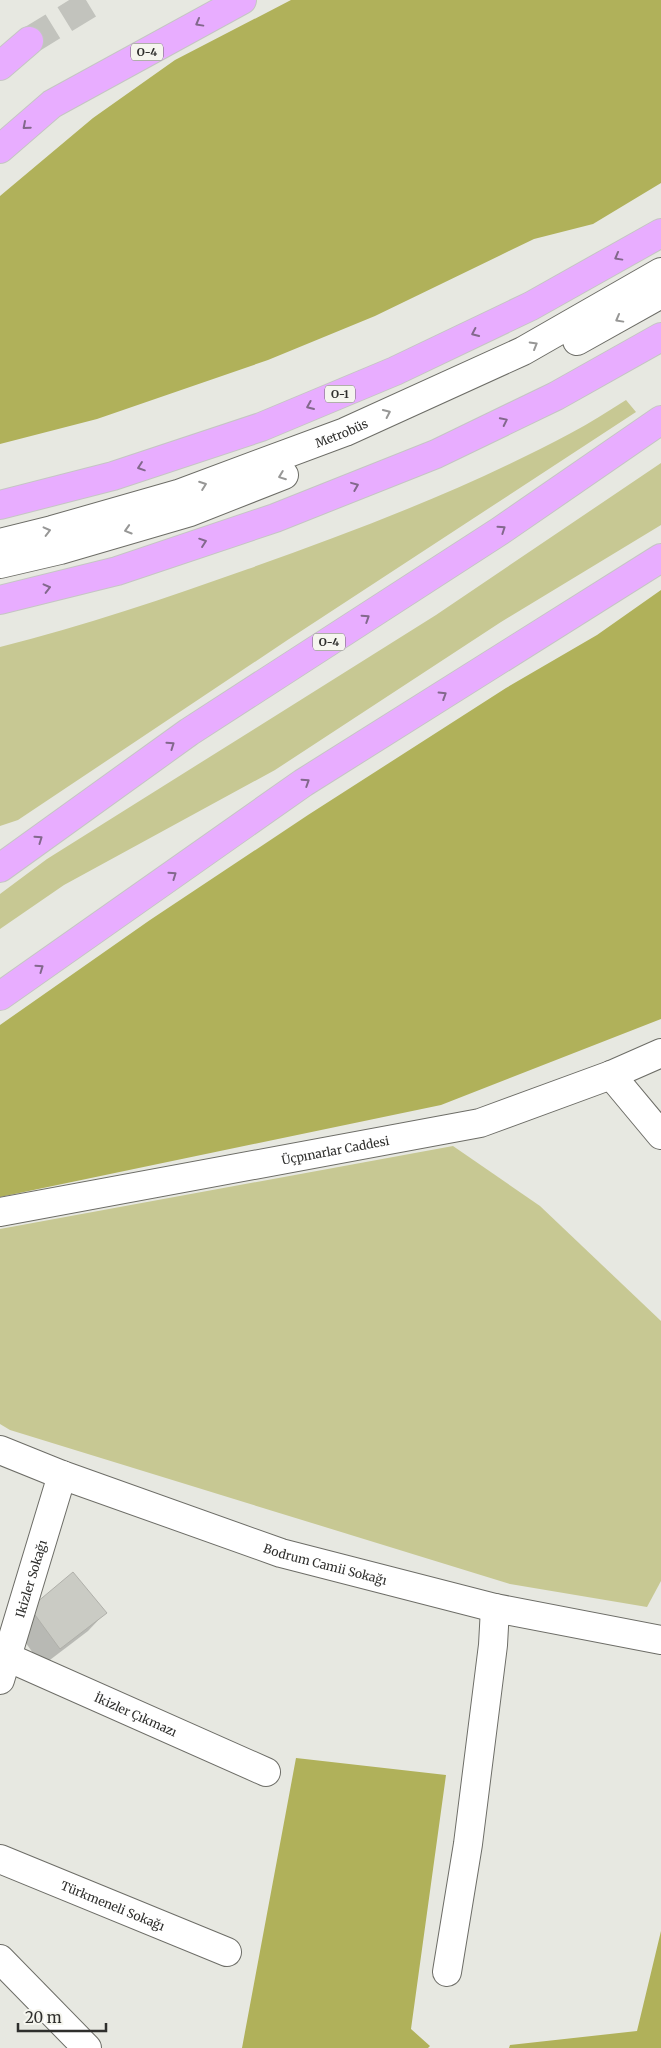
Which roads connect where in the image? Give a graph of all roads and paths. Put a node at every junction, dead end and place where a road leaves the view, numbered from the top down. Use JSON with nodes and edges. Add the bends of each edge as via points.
{"nodes":[{"id":1,"x":242,"y":0,"type":"edge"},
{"id":2,"x":0,"y":60,"type":"edge"},
{"id":3,"x":0,"y":66,"type":"edge"},
{"id":4,"x":0,"y":148,"type":"edge"},
{"id":5,"x":661,"y":233,"type":"edge"},
{"id":6,"x":661,"y":272,"type":"edge"},
{"id":7,"x":661,"y":294,"type":"edge"},
{"id":8,"x":661,"y":337,"type":"edge"},
{"id":9,"x":661,"y":420,"type":"edge"},
{"id":10,"x":0,"y":505,"type":"edge"},
{"id":11,"x":0,"y":543,"type":"edge"},
{"id":12,"x":661,"y":558,"type":"edge"},
{"id":13,"x":0,"y":564,"type":"edge"},
{"id":14,"x":0,"y":600,"type":"edge"},
{"id":15,"x":0,"y":868,"type":"edge"},
{"id":16,"x":0,"y":996,"type":"edge"},
{"id":17,"x":661,"y":1053,"type":"edge"},
{"id":18,"x":611,"y":1075,"type":"junction"},
{"id":19,"x":661,"y":1135,"type":"edge"},
{"id":20,"x":0,"y":1212,"type":"edge"},
{"id":21,"x":0,"y":1450,"type":"edge"},
{"id":22,"x":62,"y":1475,"type":"junction"},
{"id":23,"x":495,"y":1608,"type":"junction"},
{"id":24,"x":661,"y":1640,"type":"edge"},
{"id":25,"x":4,"y":1668,"type":"edge"},
{"id":26,"x":266,"y":1772,"type":"dead end"},
{"id":27,"x":0,"y":1859,"type":"edge"},
{"id":28,"x":227,"y":1952,"type":"dead end"},
{"id":29,"x":0,"y":1958,"type":"edge"},
{"id":30,"x":447,"y":1972,"type":"dead end"},
{"id":31,"x":87,"y":2048,"type":"edge"}],
"edges":[{"from":1,"to":4,"type":"highway","number":"O-4","one_way":true,"via":[[52,104]]},
{"from":2,"to":3,"type":"highway","via":[[29,41]]},
{"from":5,"to":10,"type":"highway","number":"O-1","one_way":true,"via":[[531,306],[395,371],[270,423],[113,476]]},
{"from":11,"to":6,"type":"street","name":"Metrobüs","one_way":true,"via":[[178,494],[346,432],[523,351]]},
{"from":7,"to":13,"type":"street","name":"Metrobüs","one_way":true,"via":[[532,366],[353,448],[190,512]]},
{"from":14,"to":8,"type":"highway","one_way":true,"via":[[117,571],[274,518],[427,457],[556,396]]},
{"from":15,"to":9,"type":"highway","number":"O-4","one_way":true,"via":[[190,732],[500,531]]},
{"from":16,"to":12,"type":"highway","one_way":true,"via":[[303,784]]},
{"from":17,"to":18,"type":"street","name":"Üçpınarlar Caddesi"},
{"from":18,"to":19,"type":"street"},
{"from":18,"to":20,"type":"street","name":"Üçpınarlar Caddesi","via":[[480,1123]]},
{"from":21,"to":22,"type":"street","name":"Bodrum Camii Sokağı"},
{"from":22,"to":23,"type":"street","name":"Bodrum Camii Sokağı","via":[[281,1553]]},
{"from":22,"to":25,"type":"street","name":"Ikizler Sokağı"},
{"from":23,"to":24,"type":"street","name":"Bodrum Camii Sokağı"},
{"from":23,"to":30,"type":"street","via":[[468,1844]]},
{"from":25,"to":26,"type":"street","name":"İkizler Çıkmazı"},
{"from":27,"to":28,"type":"street","name":"Türkmeneli Sokağı"},
{"from":29,"to":31,"type":"street"}]}
